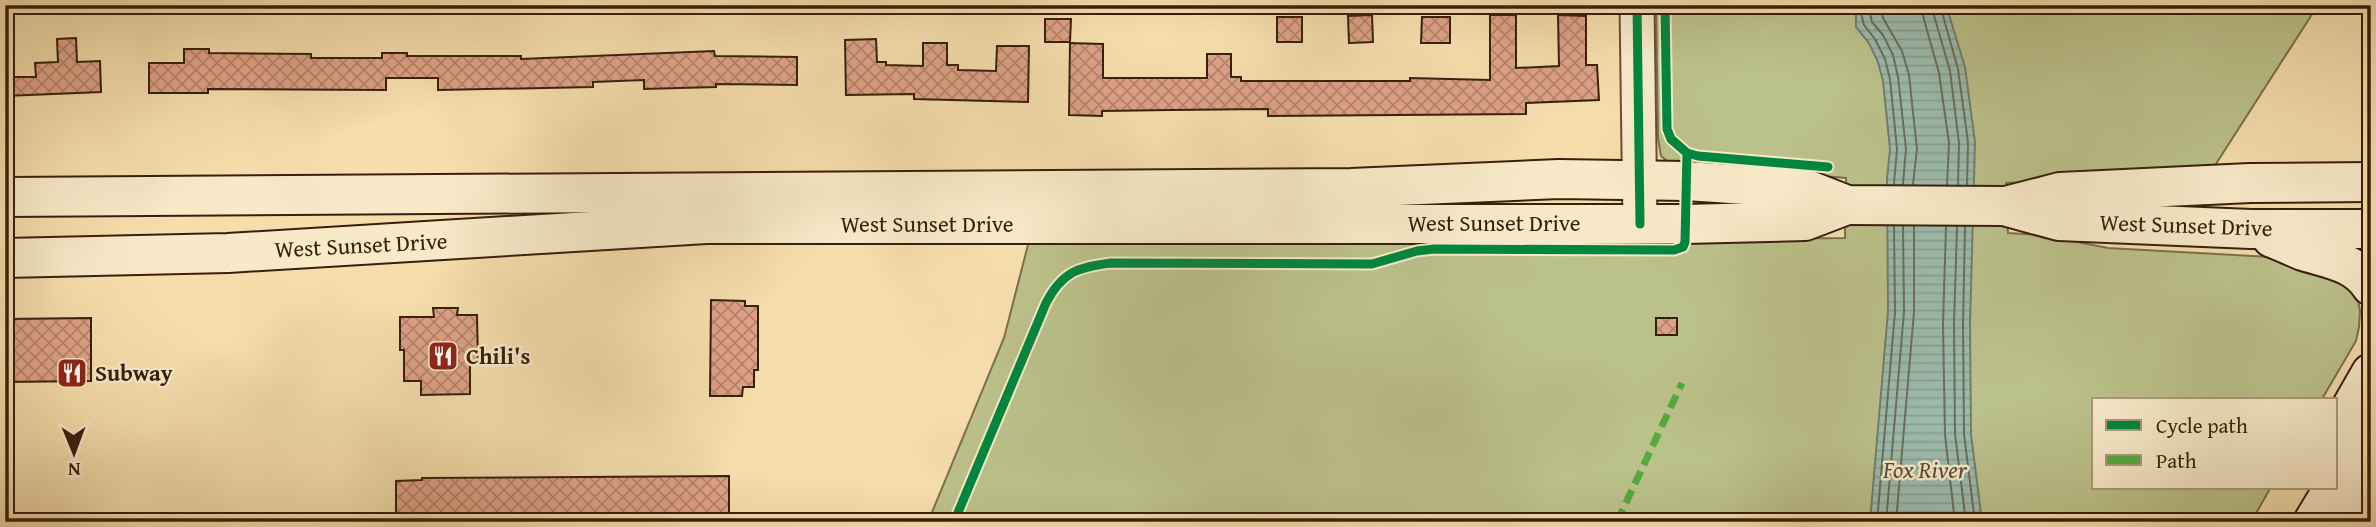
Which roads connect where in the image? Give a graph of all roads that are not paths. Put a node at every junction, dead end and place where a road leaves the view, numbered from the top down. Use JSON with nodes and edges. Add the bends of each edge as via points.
{"nodes":[{"id":1,"x":1637,"y":5,"type":"edge"},
{"id":2,"x":2371,"y":169,"type":"edge"},
{"id":3,"x":1639,"y":180,"type":"junction"},
{"id":4,"x":2371,"y":181,"type":"edge"},
{"id":5,"x":2330,"y":182,"type":"junction"},
{"id":6,"x":539,"y":194,"type":"junction"},
{"id":7,"x":381,"y":195,"type":"junction"},
{"id":8,"x":5,"y":197,"type":"edge"},
{"id":9,"x":1847,"y":205,"type":"junction"},
{"id":10,"x":2004,"y":206,"type":"junction"},
{"id":11,"x":1640,"y":223,"type":"junction"},
{"id":12,"x":2251,"y":229,"type":"junction"},
{"id":13,"x":2371,"y":229,"type":"edge"},
{"id":14,"x":353,"y":246,"type":"junction"},
{"id":15,"x":279,"y":250,"type":"junction"},
{"id":16,"x":5,"y":258,"type":"edge"},
{"id":17,"x":2371,"y":286,"type":"edge"},
{"id":18,"x":2371,"y":373,"type":"edge"},
{"id":19,"x":2371,"y":427,"type":"edge"},
{"id":20,"x":2338,"y":431,"type":"edge"},
{"id":21,"x":2338,"y":481,"type":"edge"},
{"id":22,"x":2371,"y":486,"type":"edge"},
{"id":23,"x":2305,"y":489,"type":"edge"},
{"id":24,"x":2333,"y":489,"type":"edge"},
{"id":25,"x":2286,"y":522,"type":"edge"},
{"id":26,"x":2313,"y":522,"type":"edge"},
{"id":27,"x":2348,"y":522,"type":"edge"}],
"edges":[{"from":1,"to":3,"type":"street"},
{"from":2,"to":5,"type":"main road"},
{"from":3,"to":6,"type":"main road","name":"West Sunset Drive","via":[[1351,188]]},
{"from":3,"to":9,"type":"main road","name":"West Sunset Drive","via":[[1805,189]]},
{"from":3,"to":11,"type":"street"},
{"from":4,"to":5,"type":"main road","name":"West Sunset Drive"},
{"from":5,"to":10,"type":"main road","name":"West Sunset Drive","via":[[2060,192]]},
{"from":6,"to":7,"type":"main road","name":"West Sunset Drive"},
{"from":6,"to":14,"type":"main road","via":[[485,210],[417,214]]},
{"from":7,"to":8,"type":"main road","name":"West Sunset Drive"},
{"from":7,"to":15,"type":"main road","via":[[377,219],[361,228],[316,231]]},
{"from":9,"to":10,"type":"main road","name":"West Sunset Drive"},
{"from":9,"to":11,"type":"main road","name":"West Sunset Drive","via":[[1805,221]]},
{"from":10,"to":12,"type":"main road","name":"West Sunset Drive","via":[[2059,221]]},
{"from":11,"to":14,"type":"main road","name":"West Sunset Drive","via":[[706,224]]},
{"from":12,"to":13,"type":"main road","name":"West Sunset Drive"},
{"from":12,"to":17,"type":"main road","via":[[2339,261]]},
{"from":14,"to":15,"type":"main road","name":"West Sunset Drive"},
{"from":15,"to":16,"type":"main road","name":"West Sunset Drive"},
{"from":18,"to":20,"type":"main road"},
{"from":19,"to":21,"type":"main road"},
{"from":22,"to":27,"type":"main road"},
{"from":23,"to":25,"type":"main road"},
{"from":24,"to":26,"type":"main road"}]}
